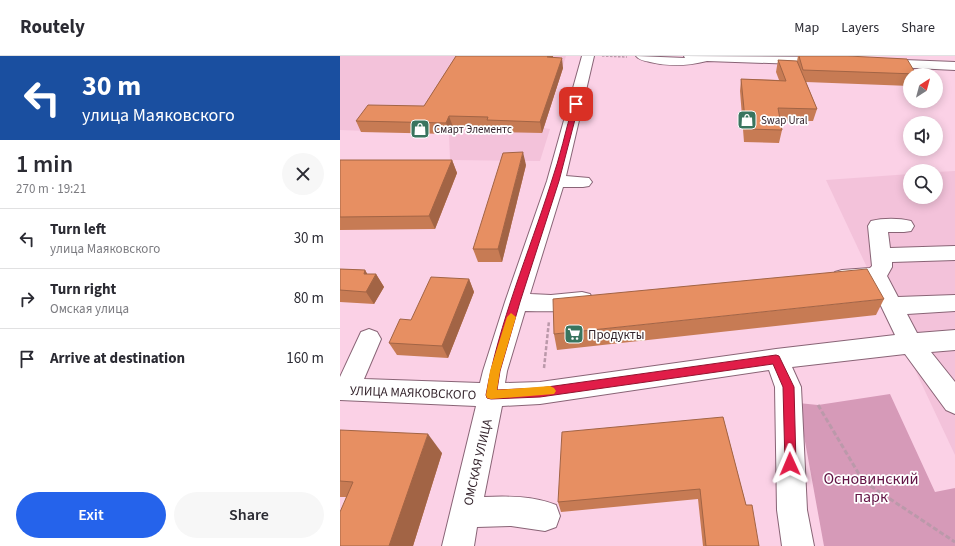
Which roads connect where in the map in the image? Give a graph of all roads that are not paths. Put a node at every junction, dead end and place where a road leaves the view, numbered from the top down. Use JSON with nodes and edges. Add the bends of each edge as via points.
{"nodes":[{"id":1,"x":588,"y":56,"type":"edge"},
{"id":2,"x":642,"y":56,"type":"edge"},
{"id":3,"x":690,"y":56,"type":"edge"},
{"id":4,"x":707,"y":57,"type":"edge"},
{"id":5,"x":843,"y":62,"type":"edge"},
{"id":6,"x":867,"y":62,"type":"edge"},
{"id":7,"x":955,"y":66,"type":"edge"},
{"id":8,"x":556,"y":181,"type":"junction"},
{"id":9,"x":583,"y":182,"type":"dead end"},
{"id":10,"x":904,"y":226,"type":"dead end"},
{"id":11,"x":955,"y":253,"type":"edge"},
{"id":12,"x":878,"y":265,"type":"junction"},
{"id":13,"x":820,"y":280,"type":"edge"},
{"id":14,"x":599,"y":299,"type":"edge"},
{"id":15,"x":516,"y":302,"type":"junction"},
{"id":16,"x":955,"y":303,"type":"edge"},
{"id":17,"x":892,"y":306,"type":"junction"},
{"id":18,"x":369,"y":339,"type":"dead end"},
{"id":19,"x":955,"y":340,"type":"edge"},
{"id":20,"x":901,"y":344,"type":"junction"},
{"id":21,"x":776,"y":359,"type":"junction"},
{"id":22,"x":343,"y":389,"type":"edge"},
{"id":23,"x":491,"y":395,"type":"junction"},
{"id":24,"x":955,"y":402,"type":"edge"},
{"id":25,"x":466,"y":513,"type":"junction"},
{"id":26,"x":545,"y":516,"type":"dead end"},
{"id":27,"x":458,"y":546,"type":"edge"},
{"id":28,"x":798,"y":546,"type":"edge"}],
"edges":[{"from":1,"to":8,"type":"street","name":"ОМСКАЯ УЛИЦА"},
{"from":2,"to":4,"type":"street","via":[[656,61],[687,63]]},
{"from":3,"to":4,"type":"street"},
{"from":4,"to":5,"type":"street"},
{"from":6,"to":7,"type":"street"},
{"from":8,"to":9,"type":"street"},
{"from":8,"to":15,"type":"street","name":"ОМСКАЯ УЛИЦА"},
{"from":10,"to":12,"type":"street","via":[[878,226]]},
{"from":11,"to":12,"type":"street"},
{"from":12,"to":13,"type":"street"},
{"from":12,"to":17,"type":"street"},
{"from":14,"to":15,"type":"street","via":[[551,303]]},
{"from":15,"to":23,"type":"street","name":"ОМСКАЯ УЛИЦА","via":[[495,371]]},
{"from":16,"to":17,"type":"street"},
{"from":17,"to":20,"type":"street"},
{"from":18,"to":22,"type":"street"},
{"from":19,"to":20,"type":"street","name":"УЛИЦА МАЯКОВСКОГО"},
{"from":20,"to":21,"type":"street","name":"УЛИЦА МАЯКОВСКОГО"},
{"from":20,"to":24,"type":"street"},
{"from":21,"to":23,"type":"street","name":"УЛИЦА МАЯКОВСКОГО","via":[[540,392]]},
{"from":21,"to":28,"type":"street","via":[[788,387],[792,510]]},
{"from":22,"to":23,"type":"street","name":"УЛИЦА МАЯКОВСКОГО"},
{"from":23,"to":25,"type":"street","name":"ОМСКАЯ УЛИЦА"},
{"from":25,"to":26,"type":"street","via":[[511,511]]},
{"from":25,"to":27,"type":"street","name":"ОМСКАЯ УЛИЦА"}]}
